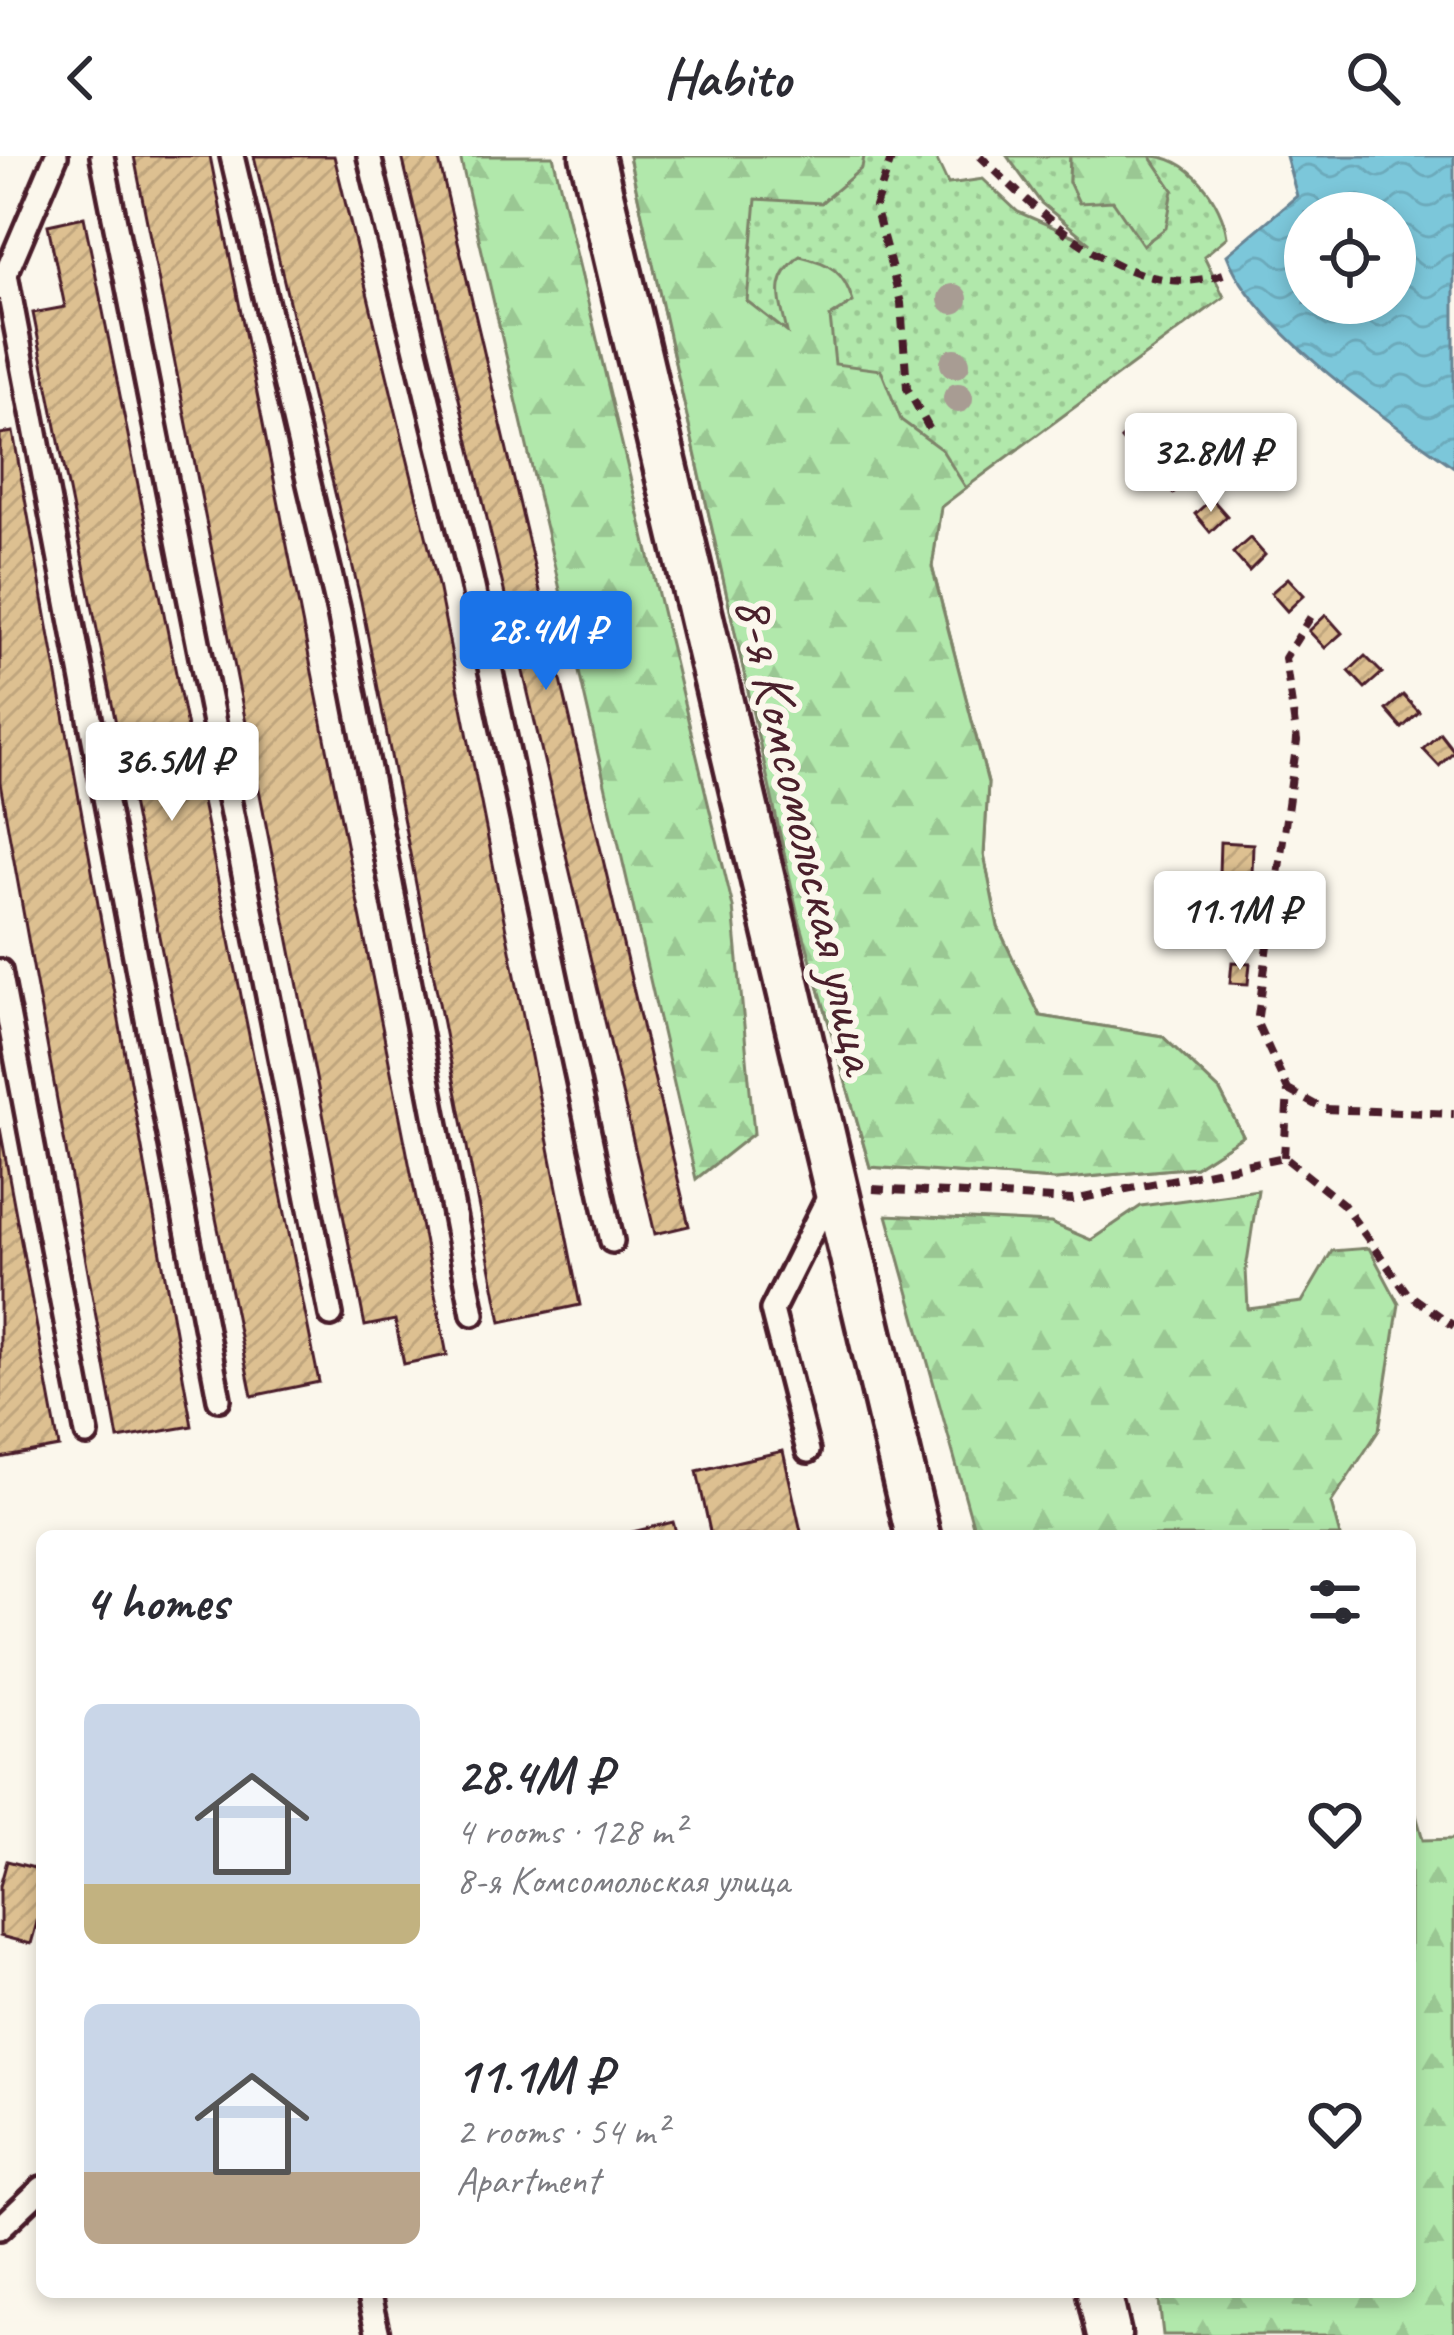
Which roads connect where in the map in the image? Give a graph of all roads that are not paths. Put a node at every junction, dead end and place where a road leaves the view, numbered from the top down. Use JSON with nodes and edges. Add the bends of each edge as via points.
{"nodes":[{"id":1,"x":56,"y":156,"type":"edge"},
{"id":2,"x":102,"y":156,"type":"edge"},
{"id":3,"x":232,"y":156,"type":"edge"},
{"id":4,"x":368,"y":156,"type":"edge"},
{"id":5,"x":592,"y":156,"type":"edge"},
{"id":6,"x":3,"y":282,"type":"edge"},
{"id":7,"x":0,"y":971,"type":"edge"},
{"id":8,"x":834,"y":1186,"type":"junction"},
{"id":9,"x":612,"y":1241,"type":"dead end"},
{"id":10,"x":473,"y":1314,"type":"dead end"},
{"id":11,"x":331,"y":1315,"type":"dead end"},
{"id":12,"x":220,"y":1399,"type":"dead end"},
{"id":13,"x":87,"y":1434,"type":"dead end"},
{"id":14,"x":808,"y":1451,"type":"dead end"},
{"id":15,"x":917,"y":1530,"type":"edge"},
{"id":16,"x":36,"y":2194,"type":"edge"},
{"id":17,"x":0,"y":2228,"type":"edge"},
{"id":18,"x":369,"y":2298,"type":"edge"},
{"id":19,"x":1100,"y":2298,"type":"edge"},
{"id":20,"x":378,"y":2335,"type":"edge"},
{"id":21,"x":1109,"y":2335,"type":"edge"}],
"edges":[{"from":1,"to":6,"type":"lane"},
{"from":2,"to":11,"type":"lane"},
{"from":3,"to":10,"type":"lane","via":[[339,612]]},
{"from":4,"to":9,"type":"lane","via":[[472,578]]},
{"from":5,"to":8,"type":"street","name":"8-я Комсомольская улица"},
{"from":6,"to":12,"type":"lane"},
{"from":7,"to":13,"type":"lane"},
{"from":8,"to":14,"type":"lane","via":[[772,1310]]},
{"from":8,"to":15,"type":"street","name":"8-я Комсомольская улица"},
{"from":16,"to":17,"type":"lane"},
{"from":18,"to":20,"type":"lane"},
{"from":19,"to":21,"type":"street"}]}
